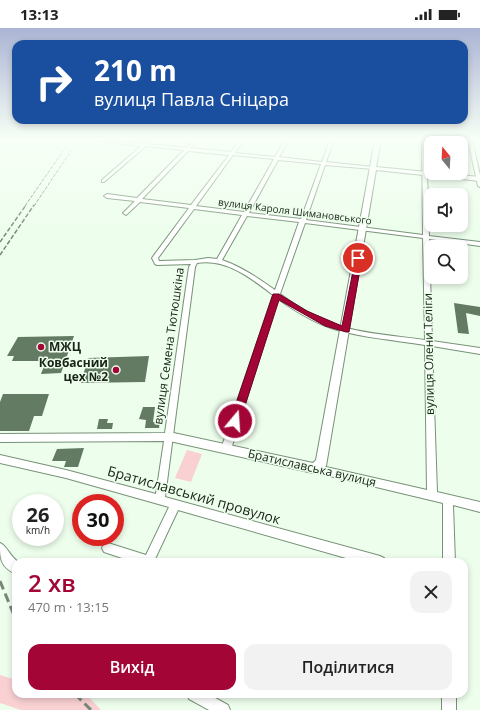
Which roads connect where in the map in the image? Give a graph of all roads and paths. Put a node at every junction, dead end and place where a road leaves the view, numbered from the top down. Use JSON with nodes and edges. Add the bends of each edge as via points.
{"nodes":[{"id":1,"x":114,"y":172,"type":"edge"},
{"id":2,"x":166,"y":172,"type":"edge"},
{"id":3,"x":218,"y":172,"type":"edge"},
{"id":4,"x":269,"y":172,"type":"edge"},
{"id":5,"x":320,"y":172,"type":"edge"},
{"id":6,"x":372,"y":172,"type":"edge"},
{"id":7,"x":406,"y":172,"type":"edge"},
{"id":8,"x":424,"y":174,"type":"edge"},
{"id":9,"x":468,"y":179,"type":"edge"},
{"id":10,"x":425,"y":180,"type":"edge"},
{"id":11,"x":104,"y":181,"type":"dead end"},
{"id":12,"x":480,"y":181,"type":"edge"},
{"id":13,"x":108,"y":196,"type":"dead end"},
{"id":14,"x":139,"y":200,"type":"junction"},
{"id":15,"x":191,"y":207,"type":"junction"},
{"id":16,"x":126,"y":213,"type":"dead end"},
{"id":17,"x":246,"y":214,"type":"junction"},
{"id":18,"x":302,"y":222,"type":"junction"},
{"id":19,"x":363,"y":229,"type":"junction"},
{"id":20,"x":428,"y":237,"type":"junction"},
{"id":21,"x":480,"y":244,"type":"edge"},
{"id":22,"x":219,"y":261,"type":"junction"},
{"id":23,"x":195,"y":262,"type":"junction"},
{"id":24,"x":276,"y":296,"type":"junction"},
{"id":25,"x":346,"y":330,"type":"junction"},
{"id":26,"x":429,"y":343,"type":"junction"},
{"id":27,"x":480,"y":351,"type":"edge"},
{"id":28,"x":169,"y":437,"type":"junction"},
{"id":29,"x":0,"y":438,"type":"edge"},
{"id":30,"x":226,"y":449,"type":"junction"},
{"id":31,"x":0,"y":459,"type":"edge"},
{"id":32,"x":313,"y":468,"type":"junction"},
{"id":33,"x":432,"y":496,"type":"junction"},
{"id":34,"x":160,"y":500,"type":"junction"},
{"id":35,"x":448,"y":500,"type":"junction"},
{"id":36,"x":175,"y":505,"type":"junction"},
{"id":37,"x":480,"y":507,"type":"edge"},
{"id":38,"x":0,"y":548,"type":"edge"},
{"id":39,"x":108,"y":548,"type":"dead end"},
{"id":40,"x":138,"y":558,"type":"edge"},
{"id":41,"x":152,"y":558,"type":"edge"},
{"id":42,"x":366,"y":558,"type":"edge"},
{"id":43,"x":449,"y":558,"type":"edge"},
{"id":44,"x":12,"y":565,"type":"edge"},
{"id":45,"x":201,"y":698,"type":"edge"},
{"id":46,"x":449,"y":698,"type":"edge"},
{"id":47,"x":223,"y":710,"type":"edge"},
{"id":48,"x":449,"y":710,"type":"edge"}],
"edges":[{"from":1,"to":11,"type":"street"},
{"from":2,"to":14,"type":"street"},
{"from":3,"to":15,"type":"street"},
{"from":4,"to":17,"type":"street"},
{"from":5,"to":18,"type":"street"},
{"from":6,"to":19,"type":"street"},
{"from":7,"to":8,"type":"street"},
{"from":9,"to":12,"type":"street"},
{"from":10,"to":20,"type":"street","name":"вулиця Олени Теліги"},
{"from":13,"to":14,"type":"street","name":"вулиця Кароля Шимановського"},
{"from":14,"to":15,"type":"street","name":"вулиця Кароля Шимановського"},
{"from":14,"to":16,"type":"street"},
{"from":15,"to":17,"type":"street","name":"вулиця Кароля Шимановського"},
{"from":15,"to":23,"type":"street","via":[[155,258],[156,263]]},
{"from":17,"to":18,"type":"street","name":"вулиця Кароля Шимановського"},
{"from":17,"to":22,"type":"street"},
{"from":18,"to":19,"type":"street","name":"вулиця Кароля Шимановського"},
{"from":18,"to":24,"type":"street"},
{"from":19,"to":20,"type":"street","name":"вулиця Кароля Шимановського"},
{"from":19,"to":25,"type":"street"},
{"from":20,"to":21,"type":"street","name":"вулиця Кароля Шимановського"},
{"from":20,"to":26,"type":"street","name":"вулиця Олени Теліги"},
{"from":22,"to":23,"type":"street","name":"вулиця Семена Тютюшкіна"},
{"from":22,"to":24,"type":"street","via":[[266,285]]},
{"from":23,"to":28,"type":"street","name":"вулиця Семена Тютюшкіна","via":[[192,267]]},
{"from":24,"to":25,"type":"street","via":[[328,324]]},
{"from":24,"to":30,"type":"street"},
{"from":25,"to":26,"type":"street"},
{"from":25,"to":32,"type":"street","via":[[322,462]]},
{"from":26,"to":27,"type":"street"},
{"from":26,"to":33,"type":"street","name":"вулиця Олени Теліги"},
{"from":28,"to":29,"type":"street","name":"Братиславська вулиця"},
{"from":28,"to":30,"type":"street","name":"Братиславська вулиця"},
{"from":28,"to":34,"type":"street","name":"вулиця Семена Тютюшкіна"},
{"from":30,"to":32,"type":"street","name":"Братиславська вулиця"},
{"from":31,"to":34,"type":"street","name":"Братиславський провулок"},
{"from":32,"to":33,"type":"street","name":"Братиславська вулиця"},
{"from":33,"to":35,"type":"street","name":"Братиславська вулиця"},
{"from":34,"to":36,"type":"street","name":"Братиславський провулок"},
{"from":35,"to":37,"type":"street","name":"Братиславська вулиця"},
{"from":35,"to":43,"type":"street"},
{"from":36,"to":41,"type":"street"},
{"from":36,"to":42,"type":"street","name":"Братиславський провулок"},
{"from":38,"to":44,"type":"street"},
{"from":39,"to":40,"type":"street"},
{"from":45,"to":47,"type":"street"},
{"from":46,"to":48,"type":"street"}]}
